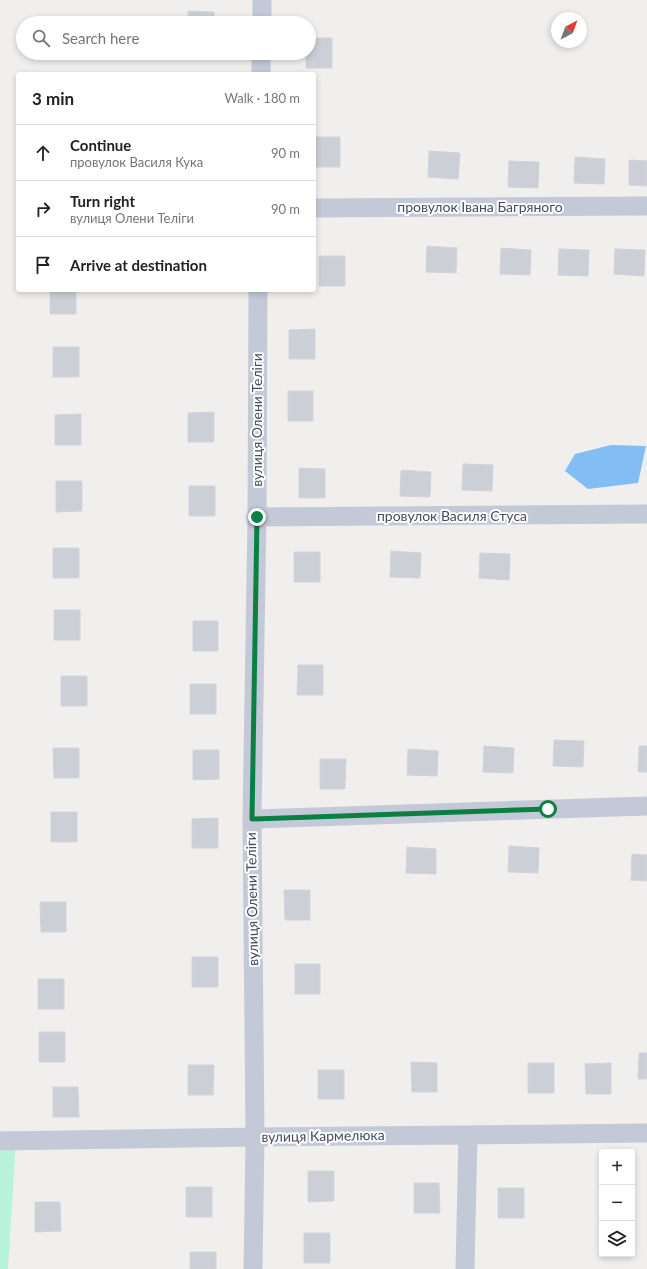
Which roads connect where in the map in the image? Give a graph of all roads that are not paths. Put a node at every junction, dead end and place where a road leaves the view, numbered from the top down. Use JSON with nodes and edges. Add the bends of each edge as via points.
{"nodes":[{"id":1,"x":262,"y":0,"type":"edge"},
{"id":2,"x":262,"y":16,"type":"edge"},
{"id":3,"x":261,"y":60,"type":"edge"},
{"id":4,"x":261,"y":72,"type":"edge"},
{"id":5,"x":647,"y":206,"type":"edge"},
{"id":6,"x":316,"y":208,"type":"edge"},
{"id":7,"x":258,"y":292,"type":"edge"},
{"id":8,"x":647,"y":514,"type":"edge"},
{"id":9,"x":257,"y":517,"type":"junction"},
{"id":10,"x":647,"y":806,"type":"edge"},
{"id":11,"x":252,"y":819,"type":"junction"},
{"id":12,"x":647,"y":1133,"type":"edge"},
{"id":13,"x":468,"y":1135,"type":"junction"},
{"id":14,"x":255,"y":1137,"type":"junction"},
{"id":15,"x":0,"y":1141,"type":"edge"},
{"id":16,"x":253,"y":1269,"type":"edge"},
{"id":17,"x":465,"y":1269,"type":"edge"}],
"edges":[{"from":1,"to":2,"type":"street"},
{"from":3,"to":4,"type":"street"},
{"from":5,"to":6,"type":"street","name":"провулок Івана Багряного"},
{"from":7,"to":9,"type":"street","name":"вулиця Олени Теліги"},
{"from":8,"to":9,"type":"street","name":"провулок Василя Стуса"},
{"from":9,"to":11,"type":"street","name":"вулиця Олени Теліги"},
{"from":10,"to":11,"type":"street"},
{"from":11,"to":14,"type":"street","name":"вулиця Олени Теліги"},
{"from":12,"to":13,"type":"street","name":"вулиця Кармелюка"},
{"from":13,"to":14,"type":"street","name":"вулиця Кармелюка"},
{"from":13,"to":17,"type":"street"},
{"from":14,"to":15,"type":"street","name":"вулиця Кармелюка"},
{"from":14,"to":16,"type":"street","name":"вулиця Олени Теліги"}]}
